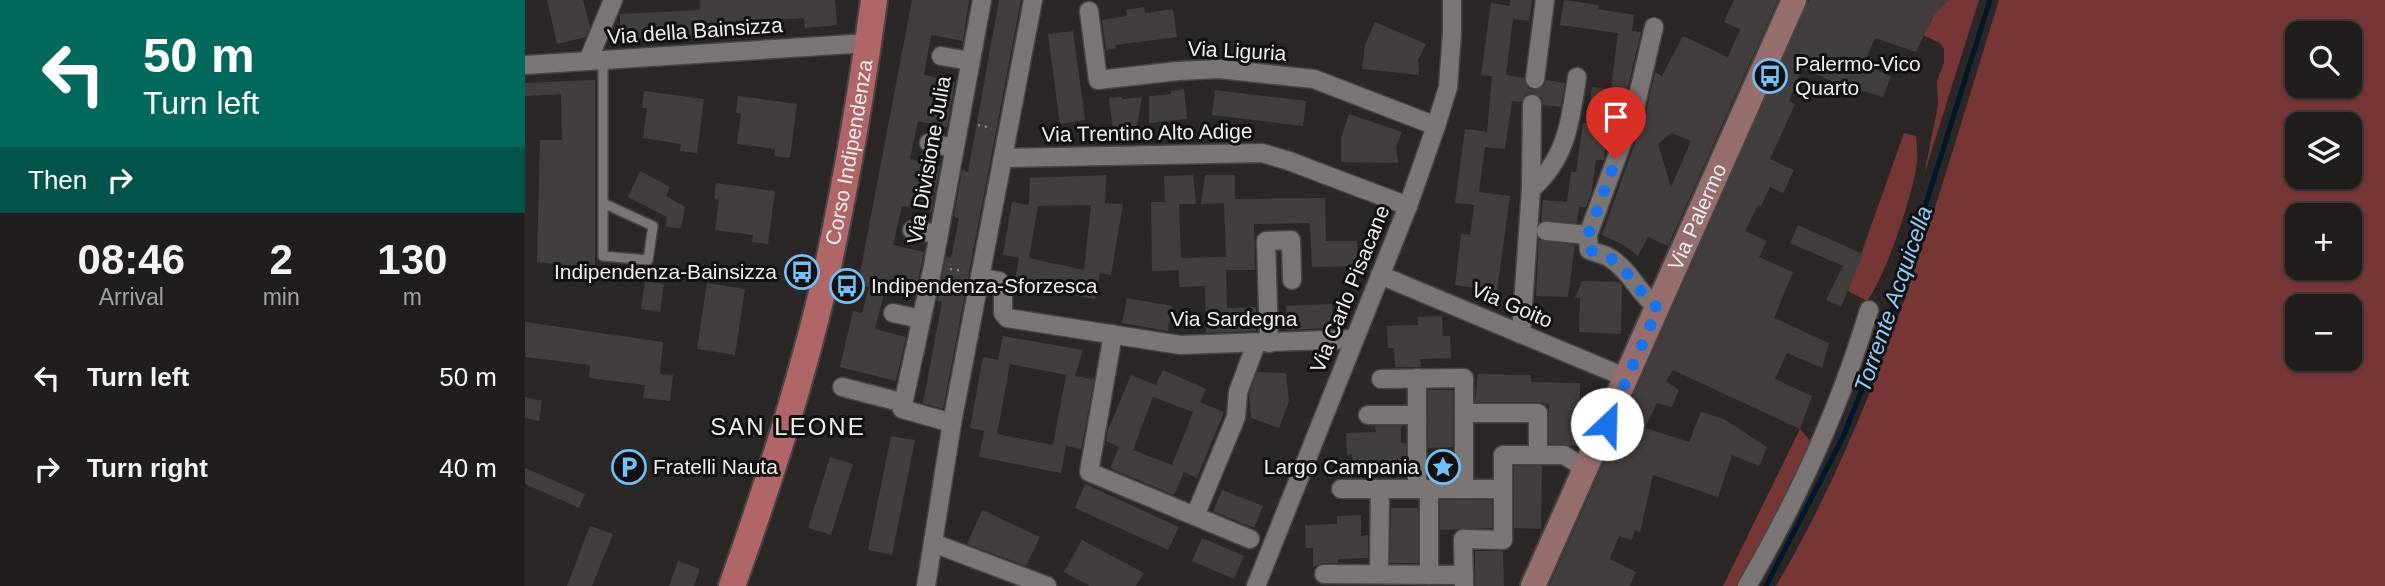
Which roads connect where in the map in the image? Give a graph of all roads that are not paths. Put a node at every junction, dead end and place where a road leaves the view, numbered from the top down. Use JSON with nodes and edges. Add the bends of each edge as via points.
{"nodes":[{"id":1,"x":613,"y":0,"type":"edge"},
{"id":2,"x":874,"y":0,"type":"edge"},
{"id":3,"x":982,"y":0,"type":"edge"},
{"id":4,"x":1034,"y":0,"type":"edge"},
{"id":5,"x":1452,"y":0,"type":"edge"},
{"id":6,"x":1545,"y":0,"type":"edge"},
{"id":7,"x":1794,"y":0,"type":"edge"},
{"id":8,"x":1089,"y":11,"type":"dead end"},
{"id":9,"x":1654,"y":26,"type":"dead end"},
{"id":10,"x":868,"y":43,"type":"junction"},
{"id":11,"x":941,"y":56,"type":"dead end"},
{"id":12,"x":596,"y":61,"type":"junction"},
{"id":13,"x":970,"y":61,"type":"junction"},
{"id":14,"x":525,"y":65,"type":"edge"},
{"id":15,"x":1577,"y":78,"type":"dead end"},
{"id":16,"x":1535,"y":79,"type":"dead end"},
{"id":17,"x":1532,"y":104,"type":"dead end"},
{"id":18,"x":1436,"y":126,"type":"junction"},
{"id":19,"x":929,"y":143,"type":"dead end"},
{"id":20,"x":954,"y":148,"type":"junction"},
{"id":21,"x":1005,"y":158,"type":"junction"},
{"id":22,"x":1531,"y":189,"type":"junction"},
{"id":23,"x":603,"y":203,"type":"junction"},
{"id":24,"x":1408,"y":206,"type":"junction"},
{"id":25,"x":912,"y":230,"type":"dead end"},
{"id":26,"x":1546,"y":231,"type":"dead end"},
{"id":27,"x":938,"y":234,"type":"junction"},
{"id":28,"x":1588,"y":235,"type":"junction"},
{"id":29,"x":1380,"y":275,"type":"junction"},
{"id":30,"x":981,"y":276,"type":"junction"},
{"id":31,"x":1292,"y":281,"type":"dead end"},
{"id":32,"x":1658,"y":308,"type":"junction"},
{"id":33,"x":1869,"y":310,"type":"dead end"},
{"id":34,"x":893,"y":313,"type":"dead end"},
{"id":35,"x":921,"y":319,"type":"junction"},
{"id":36,"x":1113,"y":334,"type":"junction"},
{"id":37,"x":1521,"y":334,"type":"junction"},
{"id":38,"x":1355,"y":339,"type":"junction"},
{"id":39,"x":1262,"y":343,"type":"junction"},
{"id":40,"x":1417,"y":378,"type":"junction"},
{"id":41,"x":1627,"y":378,"type":"junction"},
{"id":42,"x":1381,"y":379,"type":"dead end"},
{"id":43,"x":842,"y":387,"type":"dead end"},
{"id":44,"x":903,"y":406,"type":"junction"},
{"id":45,"x":1464,"y":413,"type":"junction"},
{"id":46,"x":1368,"y":415,"type":"dead end"},
{"id":47,"x":1417,"y":415,"type":"junction"},
{"id":48,"x":952,"y":423,"type":"junction"},
{"id":49,"x":1538,"y":455,"type":"junction"},
{"id":50,"x":1586,"y":469,"type":"junction"},
{"id":51,"x":1341,"y":489,"type":"dead end"},
{"id":52,"x":1380,"y":489,"type":"junction"},
{"id":53,"x":1423,"y":489,"type":"junction"},
{"id":54,"x":1464,"y":489,"type":"junction"},
{"id":55,"x":1503,"y":489,"type":"junction"},
{"id":56,"x":1195,"y":516,"type":"junction"},
{"id":57,"x":1250,"y":539,"type":"dead end"},
{"id":58,"x":933,"y":543,"type":"junction"},
{"id":59,"x":1324,"y":574,"type":"dead end"},
{"id":60,"x":1379,"y":574,"type":"junction"},
{"id":61,"x":1429,"y":575,"type":"junction"},
{"id":62,"x":1464,"y":580,"type":"edge"},
{"id":63,"x":732,"y":586,"type":"edge"},
{"id":64,"x":926,"y":586,"type":"edge"},
{"id":65,"x":1047,"y":586,"type":"edge"},
{"id":66,"x":1256,"y":586,"type":"edge"},
{"id":67,"x":1533,"y":586,"type":"edge"},
{"id":68,"x":1747,"y":586,"type":"edge"}],
"edges":[{"from":1,"to":12,"type":"street"},
{"from":2,"to":10,"type":"main road","name":"Corso Indipendenza"},
{"from":3,"to":13,"type":"street","name":"Via Divisione Julia"},
{"from":4,"to":21,"type":"street"},
{"from":5,"to":18,"type":"street","name":"Via Carlo Pisacane","via":[[1448,87]]},
{"from":6,"to":16,"type":"street"},
{"from":7,"to":32,"type":"main road","name":"Via Palermo"},
{"from":8,"to":18,"type":"street","name":"Via Liguria","via":[[1098,80],[1219,69],[1314,79]]},
{"from":9,"to":28,"type":"street","via":[[1635,108]]},
{"from":10,"to":12,"type":"street","name":"Via della Bainsizza"},
{"from":10,"to":63,"type":"main road","name":"Corso Indipendenza","via":[[828,268],[787,416]]},
{"from":11,"to":13,"type":"street"},
{"from":12,"to":14,"type":"street","name":"Via della Bainsizza"},
{"from":12,"to":23,"type":"lane"},
{"from":13,"to":20,"type":"street","name":"Via Divisione Julia"},
{"from":15,"to":22,"type":"street","via":[[1562,146],[1550,171]]},
{"from":17,"to":22,"type":"street"},
{"from":18,"to":24,"type":"street","name":"Via Carlo Pisacane"},
{"from":19,"to":20,"type":"street"},
{"from":20,"to":27,"type":"street","name":"Via Divisione Julia"},
{"from":21,"to":24,"type":"street","name":"Via Trentino Alto Adige","via":[[1262,153]]},
{"from":21,"to":30,"type":"street"},
{"from":22,"to":37,"type":"street"},
{"from":23,"to":23,"type":"lane","via":[[603,256],[648,260],[653,226]]},
{"from":24,"to":29,"type":"street","name":"Via Carlo Pisacane"},
{"from":25,"to":27,"type":"street"},
{"from":26,"to":28,"type":"street"},
{"from":27,"to":35,"type":"street","name":"Via Divisione Julia"},
{"from":28,"to":32,"type":"street","via":[[1589,250],[1610,257]]},
{"from":29,"to":37,"type":"street","name":"Via Goito"},
{"from":29,"to":38,"type":"street","name":"Via Carlo Pisacane"},
{"from":30,"to":36,"type":"street","name":"Via Sardegna","via":[[999,281],[1007,318]]},
{"from":30,"to":48,"type":"street"},
{"from":31,"to":39,"type":"street","via":[[1291,240],[1266,241]]},
{"from":32,"to":41,"type":"main road","name":"Via Palermo"},
{"from":33,"to":68,"type":"street","via":[[1815,456]]},
{"from":34,"to":35,"type":"street"},
{"from":35,"to":44,"type":"street","name":"Via Divisione Julia"},
{"from":36,"to":39,"type":"street","name":"Via Sardegna","via":[[1180,345]]},
{"from":36,"to":56,"type":"street","via":[[1089,472]]},
{"from":37,"to":41,"type":"street","name":"Via Goito"},
{"from":38,"to":39,"type":"street","name":"Via Sardegna"},
{"from":38,"to":66,"type":"street","name":"Via Carlo Pisacane"},
{"from":39,"to":56,"type":"street","via":[[1238,392],[1236,417]]},
{"from":40,"to":42,"type":"street"},
{"from":40,"to":45,"type":"street","via":[[1464,378]]},
{"from":40,"to":47,"type":"street"},
{"from":41,"to":50,"type":"main road","name":"Via Palermo"},
{"from":43,"to":44,"type":"street"},
{"from":44,"to":48,"type":"street"},
{"from":45,"to":49,"type":"street","via":[[1538,413]]},
{"from":45,"to":54,"type":"street"},
{"from":46,"to":47,"type":"street"},
{"from":47,"to":53,"type":"street"},
{"from":48,"to":58,"type":"street"},
{"from":49,"to":50,"type":"street","via":[[1564,455]]},
{"from":49,"to":55,"type":"street","via":[[1503,455]]},
{"from":50,"to":67,"type":"main road","name":"Via Palermo"},
{"from":51,"to":52,"type":"street"},
{"from":52,"to":53,"type":"street"},
{"from":52,"to":60,"type":"street"},
{"from":53,"to":54,"type":"street"},
{"from":53,"to":61,"type":"street"},
{"from":54,"to":55,"type":"street"},
{"from":55,"to":62,"type":"street","via":[[1503,540],[1464,539]]},
{"from":56,"to":57,"type":"street"},
{"from":58,"to":64,"type":"street"},
{"from":58,"to":65,"type":"street"},
{"from":59,"to":60,"type":"street"},
{"from":60,"to":61,"type":"street"},
{"from":61,"to":62,"type":"street"}]}
